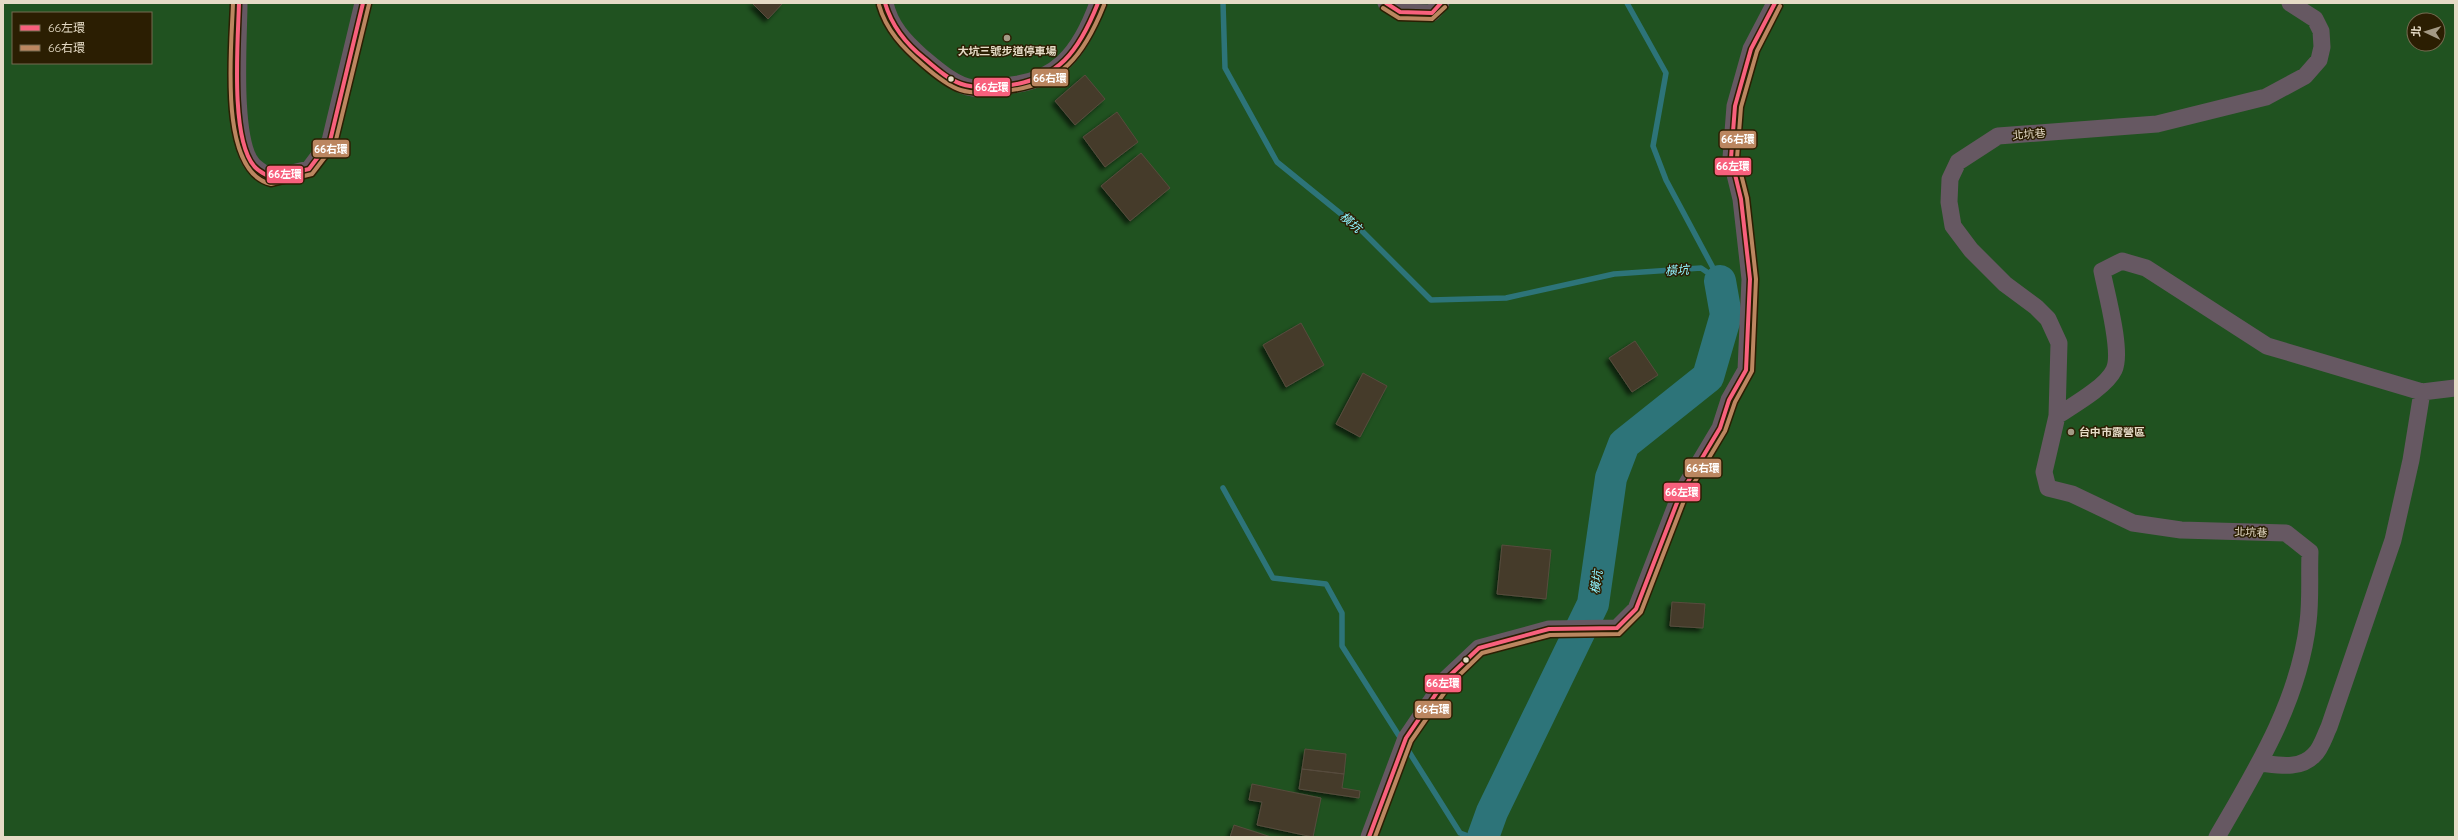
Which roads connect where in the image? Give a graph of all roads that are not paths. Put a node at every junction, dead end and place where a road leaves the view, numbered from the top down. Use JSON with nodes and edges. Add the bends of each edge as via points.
{"nodes":[{"id":1,"x":239,"y":3,"type":"edge"},
{"id":2,"x":364,"y":3,"type":"edge"},
{"id":3,"x":885,"y":3,"type":"edge"},
{"id":4,"x":1098,"y":3,"type":"edge"},
{"id":5,"x":1386,"y":3,"type":"edge"},
{"id":6,"x":1441,"y":3,"type":"edge"},
{"id":7,"x":1775,"y":3,"type":"edge"},
{"id":8,"x":2290,"y":3,"type":"edge"},
{"id":9,"x":2455,"y":388,"type":"edge"},
{"id":10,"x":2422,"y":392,"type":"junction"},
{"id":11,"x":2057,"y":416,"type":"junction"},
{"id":12,"x":2260,"y":762,"type":"junction"},
{"id":13,"x":1369,"y":837,"type":"edge"},
{"id":14,"x":2217,"y":837,"type":"edge"}],
"edges":[{"from":1,"to":2,"type":"street","via":[[237,112],[247,153],[253,165],[271,178],[309,169],[330,141]]},
{"from":3,"to":4,"type":"street","via":[[888,18],[906,42],[941,74],[972,88],[1022,85],[1048,75],[1076,48],[1090,26]]},
{"from":5,"to":6,"type":"street","via":[[1400,12],[1432,13]]},
{"from":7,"to":13,"type":"street","via":[[1751,49],[1734,114],[1731,158],[1741,199],[1750,279],[1746,370],[1729,400],[1720,428],[1680,495],[1636,609],[1617,628],[1549,629],[1479,648],[1446,679],[1406,738]]},
{"from":8,"to":11,"type":"street","name":"北坑巷","via":[[2315,19],[2321,31],[2322,47],[2319,60],[2305,76],[2266,97],[2156,124],[1998,136],[1958,162],[1950,179],[1949,195],[1953,226],[1971,250],[2005,284],[2048,319],[2059,343]]},
{"from":9,"to":10,"type":"street"},
{"from":10,"to":11,"type":"street","via":[[2267,346],[2146,268],[2122,261],[2102,271],[2116,341],[2114,370],[2093,392]]},
{"from":10,"to":12,"type":"street","via":[[2411,460],[2393,540],[2329,727],[2314,755],[2298,764],[2287,766]]},
{"from":11,"to":12,"type":"street","name":"北坑巷","via":[[2044,472],[2048,488],[2072,494],[2133,523],[2181,530],[2286,533],[2310,552],[2308,622],[2299,665],[2279,723]]},
{"from":12,"to":14,"type":"street","name":"北坑巷"}]}
